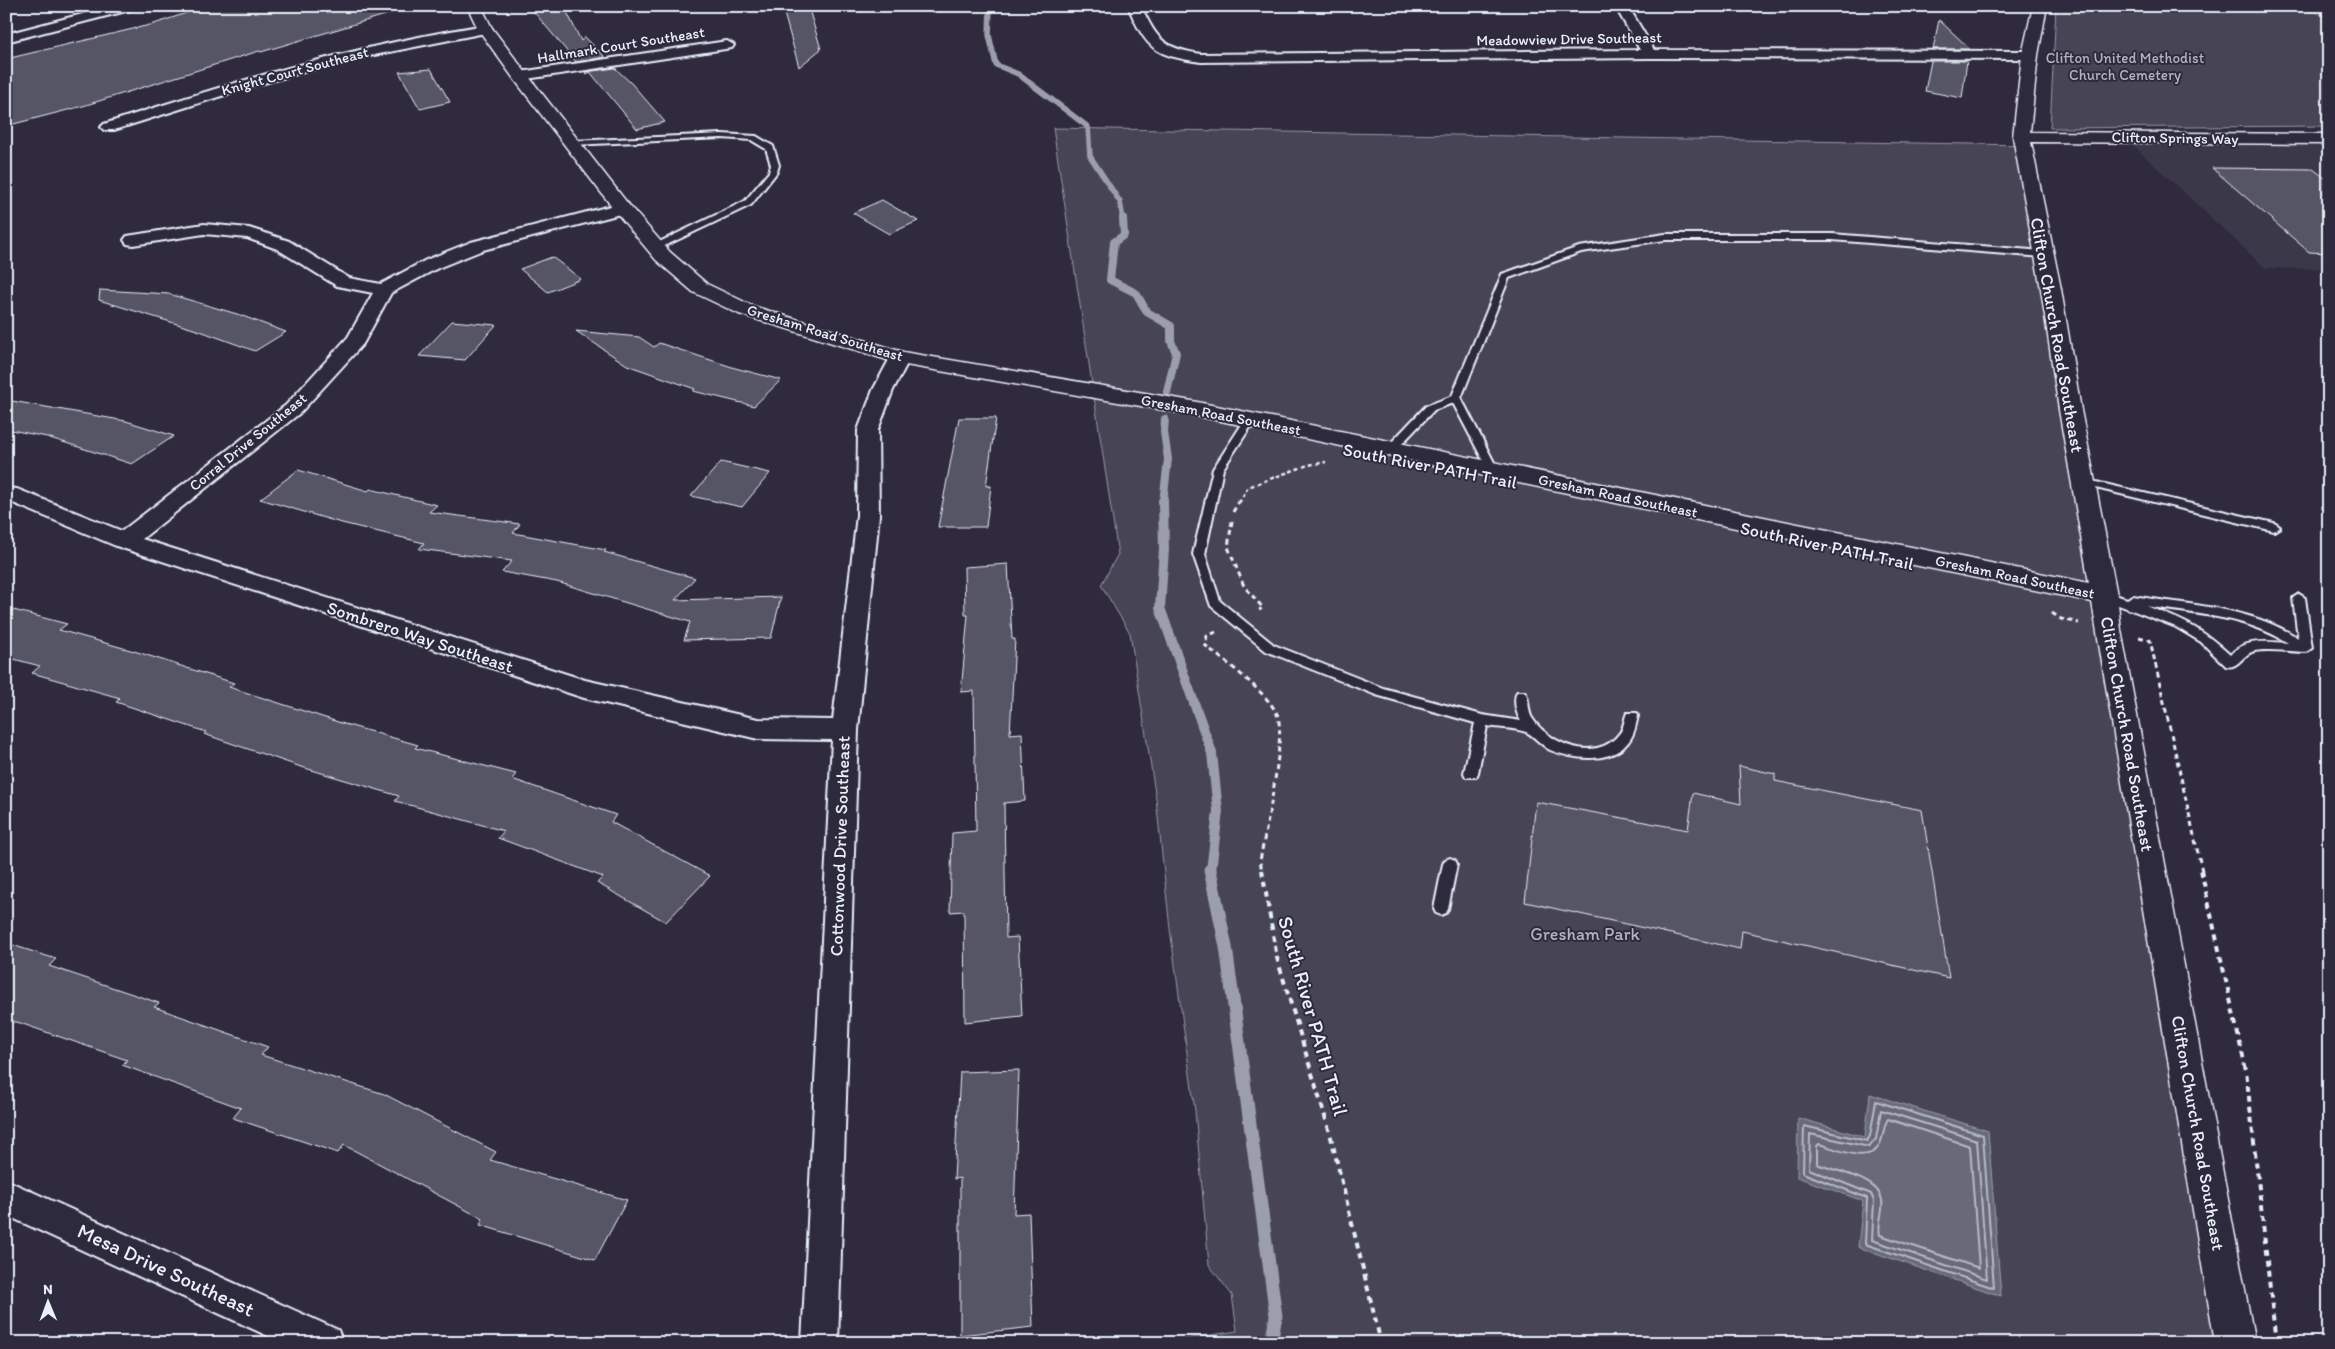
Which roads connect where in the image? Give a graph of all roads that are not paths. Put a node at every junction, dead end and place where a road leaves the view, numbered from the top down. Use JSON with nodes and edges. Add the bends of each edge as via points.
{"nodes":[{"id":1,"x":129,"y":6,"type":"edge"},
{"id":2,"x":474,"y":6,"type":"edge"},
{"id":3,"x":1134,"y":6,"type":"edge"},
{"id":4,"x":1621,"y":6,"type":"edge"},
{"id":5,"x":2040,"y":6,"type":"edge"},
{"id":6,"x":2322,"y":6,"type":"edge"},
{"id":7,"x":2329,"y":9,"type":"edge"},
{"id":8,"x":485,"y":30,"type":"junction"},
{"id":9,"x":6,"y":38,"type":"edge"},
{"id":10,"x":727,"y":45,"type":"dead end"},
{"id":11,"x":1649,"y":54,"type":"junction"},
{"id":12,"x":2030,"y":55,"type":"junction"},
{"id":13,"x":520,"y":76,"type":"junction"},
{"id":14,"x":109,"y":128,"type":"dead end"},
{"id":15,"x":2021,"y":137,"type":"junction"},
{"id":16,"x":2327,"y":141,"type":"edge"},
{"id":17,"x":572,"y":143,"type":"junction"},
{"id":18,"x":622,"y":208,"type":"junction"},
{"id":19,"x":132,"y":240,"type":"dead end"},
{"id":20,"x":656,"y":247,"type":"junction"},
{"id":21,"x":2044,"y":254,"type":"junction"},
{"id":22,"x":384,"y":290,"type":"junction"},
{"id":23,"x":900,"y":358,"type":"junction"},
{"id":24,"x":1456,"y":398,"type":"junction"},
{"id":25,"x":1250,"y":420,"type":"junction"},
{"id":26,"x":1392,"y":449,"type":"junction"},
{"id":27,"x":1493,"y":470,"type":"junction"},
{"id":28,"x":2083,"y":482,"type":"junction"},
{"id":29,"x":6,"y":494,"type":"edge"},
{"id":30,"x":2274,"y":527,"type":"dead end"},
{"id":31,"x":124,"y":541,"type":"junction"},
{"id":32,"x":2104,"y":595,"type":"junction"},
{"id":33,"x":2299,"y":598,"type":"dead end"},
{"id":34,"x":2306,"y":648,"type":"junction"},
{"id":35,"x":1521,"y":695,"type":"dead end"},
{"id":36,"x":1632,"y":716,"type":"dead end"},
{"id":37,"x":1482,"y":720,"type":"junction"},
{"id":38,"x":1528,"y":727,"type":"junction"},
{"id":39,"x":845,"y":730,"type":"junction"},
{"id":40,"x":1471,"y":773,"type":"dead end"},
{"id":41,"x":1450,"y":864,"type":"dead end"},
{"id":42,"x":1441,"y":909,"type":"dead end"},
{"id":43,"x":6,"y":1197,"type":"edge"},
{"id":44,"x":325,"y":1343,"type":"edge"},
{"id":45,"x":820,"y":1343,"type":"edge"},
{"id":46,"x":2235,"y":1343,"type":"edge"}],
"edges":[{"from":1,"to":9,"type":"street"},
{"from":2,"to":8,"type":"street","name":"Gresham Road Southeast"},
{"from":3,"to":11,"type":"street","name":"Meadowview Drive Southeast","via":[[1153,44],[1174,55],[1201,58]]},
{"from":4,"to":11,"type":"street"},
{"from":5,"to":12,"type":"street","name":"Clifton Church Road Southeast"},
{"from":6,"to":7,"type":"street"},
{"from":8,"to":13,"type":"street","name":"Gresham Road Southeast"},
{"from":8,"to":14,"type":"street","name":"Knight Court Southeast","via":[[430,37],[347,55],[206,95]]},
{"from":10,"to":13,"type":"street","name":"Hallmark Court Southeast"},
{"from":11,"to":12,"type":"street","name":"Meadowview Drive Southeast"},
{"from":12,"to":15,"type":"street","name":"Clifton Church Road Southeast"},
{"from":13,"to":17,"type":"street","name":"Gresham Road Southeast"},
{"from":15,"to":16,"type":"street","name":"Clifton Springs Way"},
{"from":15,"to":21,"type":"street","name":"Clifton Church Road Southeast"},
{"from":17,"to":18,"type":"street","name":"Gresham Road Southeast"},
{"from":17,"to":20,"type":"lane","via":[[722,136],[753,138],[770,148],[775,165],[773,172],[748,203]]},
{"from":18,"to":20,"type":"street","name":"Gresham Road Southeast"},
{"from":18,"to":22,"type":"street","via":[[477,246],[432,264]]},
{"from":19,"to":22,"type":"street","via":[[204,229],[249,233],[283,244],[343,282]]},
{"from":20,"to":23,"type":"street","name":"Gresham Road Southeast","via":[[700,288],[746,310]]},
{"from":21,"to":24,"type":"lane","via":[[1832,237],[1665,237],[1579,250],[1505,276]]},
{"from":21,"to":28,"type":"street","name":"Clifton Church Road Southeast"},
{"from":22,"to":31,"type":"street","name":"Corral Drive Southeast","via":[[356,340],[293,409]]},
{"from":23,"to":25,"type":"street","name":"Gresham Road Southeast"},
{"from":23,"to":39,"type":"street","name":"Cottonwood Drive Southeast","via":[[883,390],[868,430],[868,515]]},
{"from":24,"to":26,"type":"lane","via":[[1430,408]]},
{"from":24,"to":27,"type":"lane"},
{"from":25,"to":26,"type":"street","name":"Gresham Road Southeast"},
{"from":25,"to":37,"type":"lane","via":[[1218,468],[1199,554],[1215,603],[1270,648],[1380,692]]},
{"from":26,"to":27,"type":"street","name":"Gresham Road Southeast"},
{"from":27,"to":32,"type":"street","name":"Gresham Road Southeast"},
{"from":28,"to":30,"type":"lane"},
{"from":28,"to":32,"type":"street","name":"Clifton Church Road Southeast"},
{"from":29,"to":31,"type":"street","name":"Sombrero Way Southeast"},
{"from":31,"to":39,"type":"street","name":"Sombrero Way Southeast","via":[[584,688],[758,729]]},
{"from":32,"to":34,"type":"lane","via":[[2242,618],[2279,631]]},
{"from":32,"to":34,"type":"lane","via":[[2180,624],[2205,639],[2230,663],[2241,651],[2254,646]]},
{"from":32,"to":46,"type":"street","name":"Clifton Church Road Southeast"},
{"from":33,"to":34,"type":"lane"},
{"from":35,"to":38,"type":"lane","via":[[1522,716]]},
{"from":36,"to":38,"type":"lane","via":[[1627,736],[1609,750],[1595,753],[1580,753],[1551,745]]},
{"from":37,"to":38,"type":"lane"},
{"from":37,"to":40,"type":"lane"},
{"from":39,"to":45,"type":"street","name":"Cottonwood Drive Southeast"},
{"from":41,"to":42,"type":"lane"},
{"from":43,"to":44,"type":"street","name":"Mesa Drive Southeast"}]}
